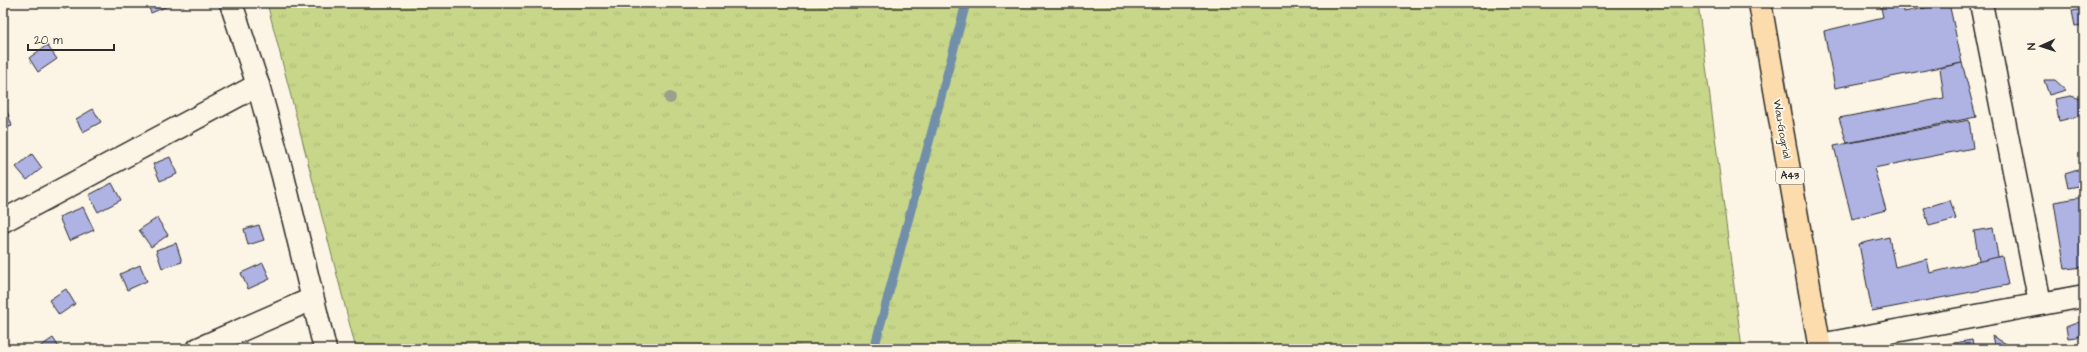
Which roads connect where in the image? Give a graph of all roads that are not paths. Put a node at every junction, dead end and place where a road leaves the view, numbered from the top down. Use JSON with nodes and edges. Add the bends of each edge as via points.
{"nodes":[{"id":1,"x":231,"y":3,"type":"edge"},
{"id":2,"x":1760,"y":3,"type":"edge"},
{"id":3,"x":1982,"y":3,"type":"edge"},
{"id":4,"x":258,"y":85,"type":"junction"},
{"id":5,"x":3,"y":221,"type":"edge"},
{"id":6,"x":2084,"y":296,"type":"edge"},
{"id":7,"x":312,"y":299,"type":"junction"},
{"id":8,"x":2040,"y":304,"type":"junction"},
{"id":9,"x":1820,"y":347,"type":"edge"},
{"id":10,"x":198,"y":349,"type":"edge"},
{"id":11,"x":325,"y":349,"type":"edge"}],
"edges":[{"from":1,"to":4,"type":"street"},
{"from":2,"to":9,"type":"main road","name":"Wau-Gogrial","number":"A43"},
{"from":3,"to":8,"type":"street"},
{"from":4,"to":5,"type":"street"},
{"from":4,"to":7,"type":"street"},
{"from":6,"to":8,"type":"street"},
{"from":7,"to":10,"type":"street"},
{"from":7,"to":11,"type":"street"},
{"from":8,"to":9,"type":"street"}]}
